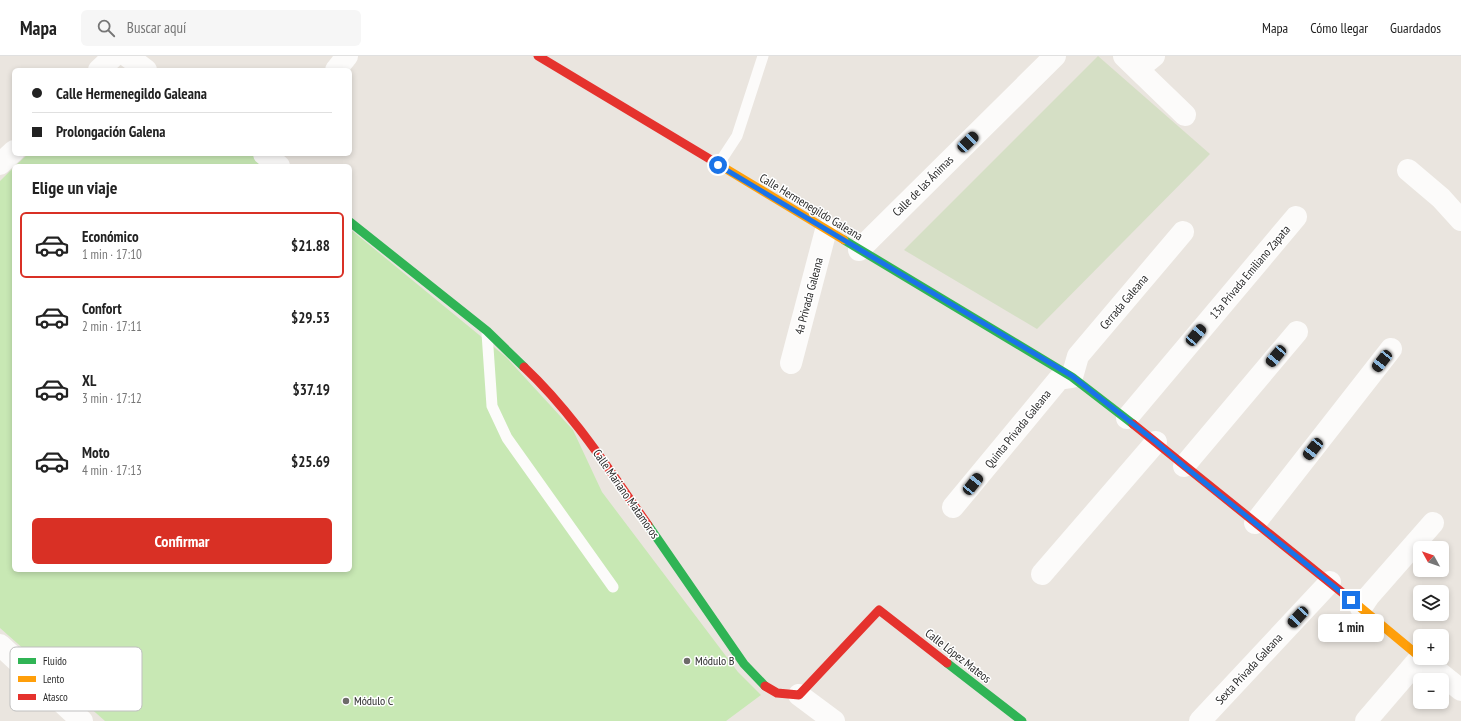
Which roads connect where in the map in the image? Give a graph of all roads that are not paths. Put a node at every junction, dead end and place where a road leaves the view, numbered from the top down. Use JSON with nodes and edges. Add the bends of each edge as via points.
{"nodes":[{"id":1,"x":114,"y":56,"type":"edge"},
{"id":2,"x":127,"y":56,"type":"edge"},
{"id":3,"x":347,"y":56,"type":"edge"},
{"id":4,"x":538,"y":56,"type":"edge"},
{"id":5,"x":763,"y":56,"type":"edge"},
{"id":6,"x":1055,"y":56,"type":"edge"},
{"id":7,"x":1139,"y":60,"type":"edge"},
{"id":8,"x":101,"y":68,"type":"edge"},
{"id":9,"x":143,"y":68,"type":"edge"},
{"id":10,"x":338,"y":68,"type":"edge"},
{"id":11,"x":1185,"y":115,"type":"dead end"},
{"id":12,"x":12,"y":153,"type":"edge"},
{"id":13,"x":0,"y":164,"type":"edge"},
{"id":14,"x":718,"y":165,"type":"junction"},
{"id":15,"x":1408,"y":170,"type":"dead end"},
{"id":16,"x":1296,"y":217,"type":"dead end"},
{"id":17,"x":1461,"y":220,"type":"edge"},
{"id":18,"x":352,"y":224,"type":"edge"},
{"id":19,"x":826,"y":230,"type":"junction"},
{"id":20,"x":1183,"y":232,"type":"dead end"},
{"id":21,"x":859,"y":250,"type":"junction"},
{"id":22,"x":487,"y":330,"type":"junction"},
{"id":23,"x":1297,"y":332,"type":"dead end"},
{"id":24,"x":1391,"y":349,"type":"dead end"},
{"id":25,"x":791,"y":362,"type":"dead end"},
{"id":26,"x":1072,"y":376,"type":"junction"},
{"id":27,"x":1127,"y":418,"type":"junction"},
{"id":28,"x":1156,"y":442,"type":"junction"},
{"id":29,"x":1184,"y":466,"type":"junction"},
{"id":30,"x":953,"y":507,"type":"dead end"},
{"id":31,"x":1255,"y":523,"type":"junction"},
{"id":32,"x":1433,"y":523,"type":"dead end"},
{"id":33,"x":1042,"y":574,"type":"dead end"},
{"id":34,"x":1330,"y":582,"type":"junction"},
{"id":35,"x":613,"y":587,"type":"dead end"},
{"id":36,"x":1361,"y":608,"type":"junction"},
{"id":37,"x":0,"y":645,"type":"edge"},
{"id":38,"x":1413,"y":652,"type":"edge"},
{"id":39,"x":10,"y":654,"type":"edge"},
{"id":40,"x":1414,"y":665,"type":"edge"},
{"id":41,"x":1429,"y":665,"type":"edge"},
{"id":42,"x":1461,"y":690,"type":"edge"},
{"id":43,"x":799,"y":695,"type":"junction"},
{"id":44,"x":71,"y":711,"type":"edge"},
{"id":45,"x":82,"y":721,"type":"edge"},
{"id":46,"x":834,"y":721,"type":"edge"},
{"id":47,"x":1022,"y":721,"type":"edge"},
{"id":48,"x":1200,"y":721,"type":"edge"},
{"id":49,"x":1366,"y":721,"type":"edge"}],
"edges":[{"from":1,"to":8,"type":"street"},
{"from":2,"to":9,"type":"street"},
{"from":3,"to":10,"type":"street"},
{"from":4,"to":14,"type":"street","name":"Calle Hermenegildo Galeana"},
{"from":5,"to":14,"type":"lane","via":[[737,136]]},
{"from":6,"to":21,"type":"street","name":"Calle de las Ánimas"},
{"from":7,"to":11,"type":"street"},
{"from":12,"to":13,"type":"street"},
{"from":14,"to":19,"type":"street","name":"Calle Hermenegildo Galeana"},
{"from":15,"to":17,"type":"street","via":[[1441,198]]},
{"from":16,"to":27,"type":"street","name":"13a Privada Emiliano Zapata"},
{"from":18,"to":22,"type":"street","name":"Calle Mariano Matamoros"},
{"from":19,"to":21,"type":"street","name":"Calle Hermenegildo Galeana"},
{"from":19,"to":25,"type":"street","name":"4a Privada Galeana"},
{"from":20,"to":26,"type":"street","name":"Cerrada Galeana","via":[[1078,356]]},
{"from":21,"to":26,"type":"street","name":"Calle Hermenegildo Galeana"},
{"from":22,"to":35,"type":"lane","via":[[492,406],[507,438]]},
{"from":22,"to":43,"type":"street","name":"Calle Mariano Matamoros","via":[[539,381],[586,436],[744,664],[774,692]]},
{"from":23,"to":29,"type":"street"},
{"from":24,"to":31,"type":"street"},
{"from":26,"to":27,"type":"street","name":"Calle Hermenegildo Galeana"},
{"from":26,"to":30,"type":"street","name":"Quinta Privada Galeana","via":[[1059,379]]},
{"from":27,"to":28,"type":"street","name":"Calle Hermenegildo Galeana"},
{"from":28,"to":29,"type":"street","name":"Calle Hermenegildo Galeana"},
{"from":28,"to":33,"type":"street"},
{"from":29,"to":31,"type":"street","name":"Calle Hermenegildo Galeana"},
{"from":31,"to":34,"type":"street","name":"Calle Hermenegildo Galeana"},
{"from":32,"to":36,"type":"street"},
{"from":34,"to":36,"type":"street","name":"Calle Hermenegildo Galeana"},
{"from":34,"to":48,"type":"street","name":"Sexta Privada Galeana"},
{"from":36,"to":38,"type":"street","name":"Calle Hermenegildo Galeana"},
{"from":37,"to":39,"type":"street"},
{"from":40,"to":49,"type":"street"},
{"from":41,"to":42,"type":"street"},
{"from":43,"to":46,"type":"street"},
{"from":43,"to":47,"type":"street","name":"Calle López Mateos","via":[[879,610]]},
{"from":44,"to":45,"type":"street"}]}
